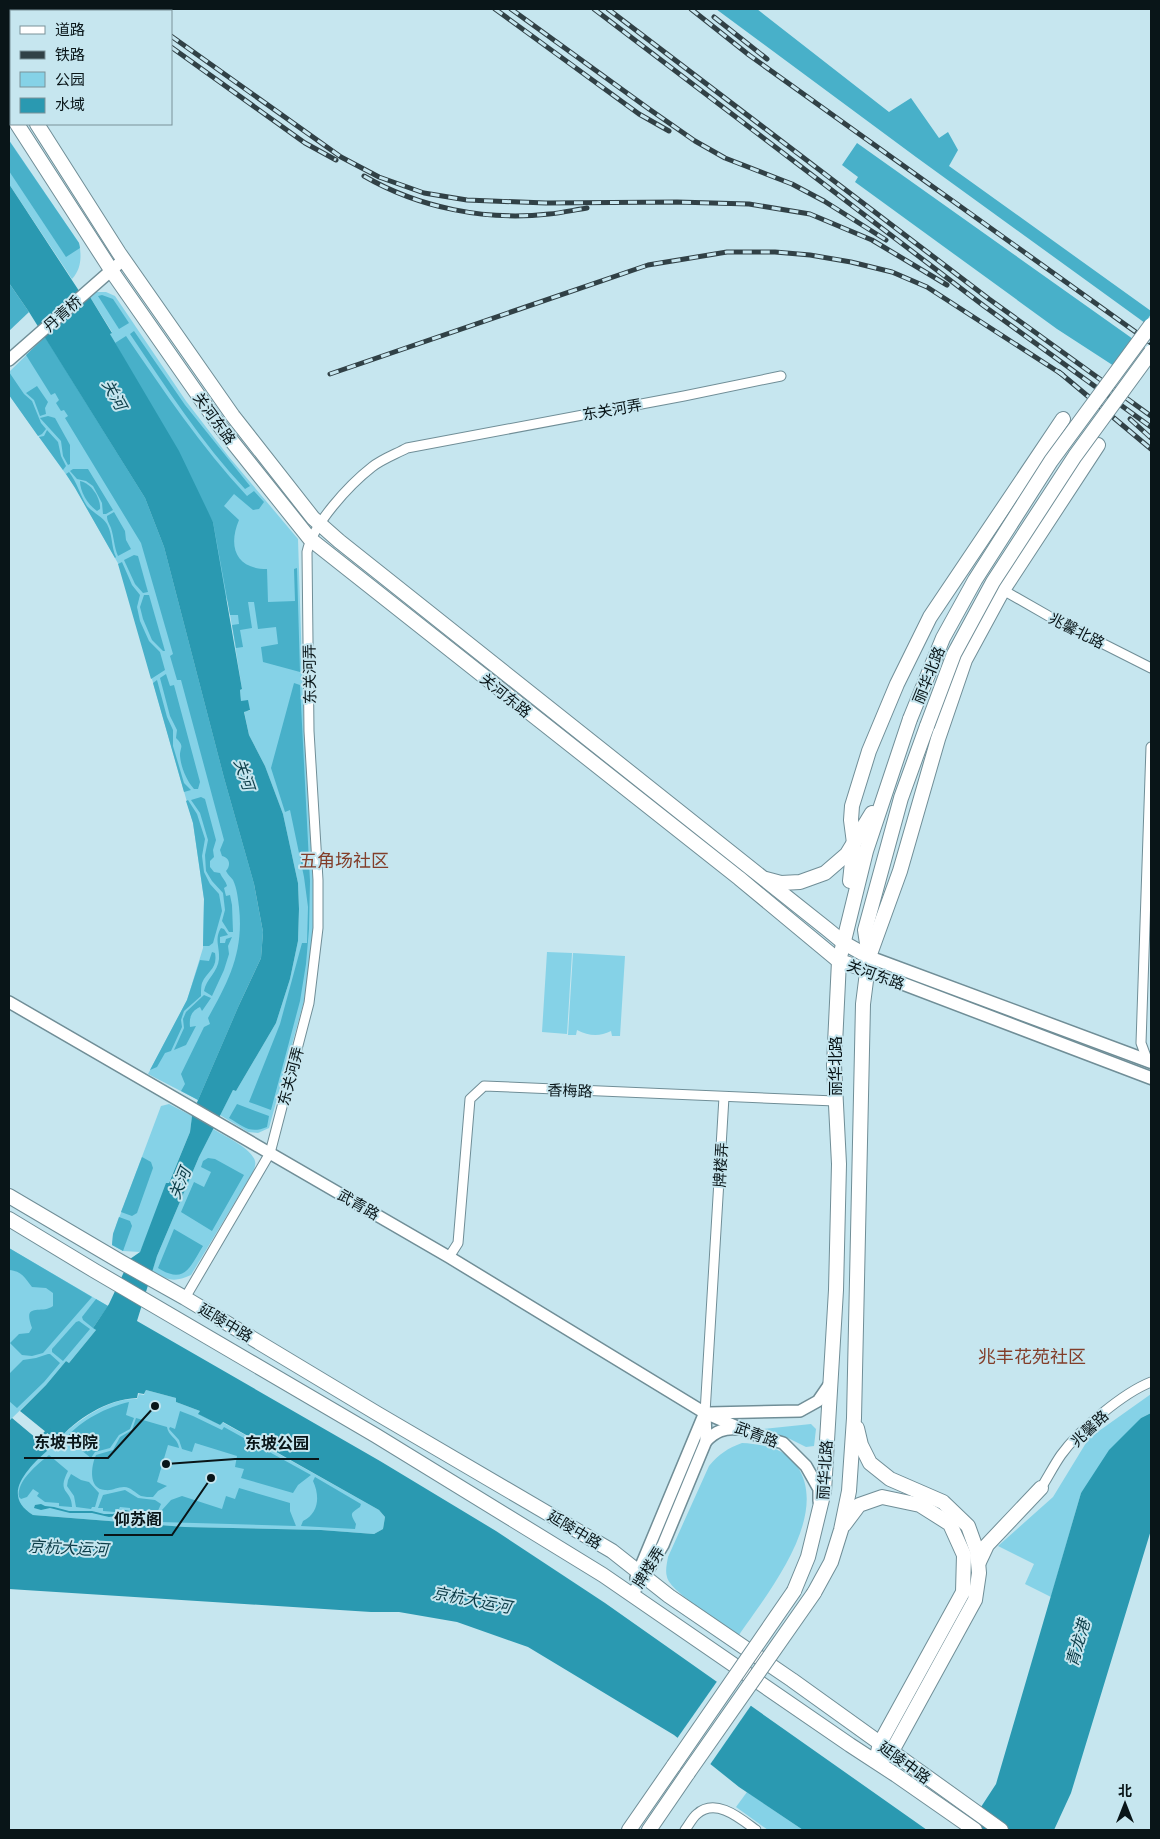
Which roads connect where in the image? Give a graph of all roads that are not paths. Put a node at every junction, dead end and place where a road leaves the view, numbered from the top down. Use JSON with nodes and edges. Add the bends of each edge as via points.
{"nodes":[{"id":1,"x":18,"y":125,"type":"edge"},
{"id":2,"x":38,"y":125,"type":"edge"},
{"id":3,"x":121,"y":256,"type":"junction"},
{"id":4,"x":109,"y":267,"type":"junction"},
{"id":5,"x":1151,"y":325,"type":"edge"},
{"id":6,"x":34,"y":334,"type":"junction"},
{"id":7,"x":9,"y":352,"type":"edge"},
{"id":8,"x":1151,"y":352,"type":"edge"},
{"id":9,"x":9,"y":360,"type":"edge"},
{"id":10,"x":781,"y":376,"type":"dead end"},
{"id":11,"x":1063,"y":419,"type":"dead end"},
{"id":12,"x":1098,"y":445,"type":"dead end"},
{"id":13,"x":320,"y":525,"type":"junction"},
{"id":14,"x":310,"y":539,"type":"junction"},
{"id":15,"x":1003,"y":590,"type":"junction"},
{"id":16,"x":1151,"y":668,"type":"edge"},
{"id":17,"x":1151,"y":747,"type":"edge"},
{"id":18,"x":884,"y":793,"type":"junction"},
{"id":19,"x":854,"y":843,"type":"junction"},
{"id":20,"x":764,"y":878,"type":"junction"},
{"id":21,"x":1148,"y":935,"type":"edge"},
{"id":22,"x":844,"y":943,"type":"junction"},
{"id":23,"x":839,"y":961,"type":"junction"},
{"id":24,"x":868,"y":964,"type":"junction"},
{"id":25,"x":9,"y":1002,"type":"edge"},
{"id":26,"x":1150,"y":1063,"type":"edge"},
{"id":27,"x":1151,"y":1078,"type":"edge"},
{"id":28,"x":724,"y":1096,"type":"junction"},
{"id":29,"x":835,"y":1101,"type":"junction"},
{"id":30,"x":270,"y":1152,"type":"junction"},
{"id":31,"x":9,"y":1196,"type":"edge"},
{"id":32,"x":9,"y":1219,"type":"edge"},
{"id":33,"x":449,"y":1257,"type":"junction"},
{"id":34,"x":185,"y":1298,"type":"junction"},
{"id":35,"x":1151,"y":1382,"type":"edge"},
{"id":36,"x":829,"y":1385,"type":"junction"},
{"id":37,"x":705,"y":1413,"type":"junction"},
{"id":38,"x":854,"y":1418,"type":"junction"},
{"id":39,"x":744,"y":1430,"type":"junction"},
{"id":40,"x":706,"y":1441,"type":"junction"},
{"id":41,"x":1041,"y":1488,"type":"joint"},
{"id":42,"x":818,"y":1520,"type":"junction"},
{"id":43,"x":841,"y":1530,"type":"junction"},
{"id":44,"x":978,"y":1563,"type":"junction"},
{"id":45,"x":641,"y":1574,"type":"junction"},
{"id":46,"x":632,"y":1594,"type":"junction"},
{"id":47,"x":880,"y":1743,"type":"junction"},
{"id":48,"x":892,"y":1753,"type":"junction"},
{"id":49,"x":876,"y":1761,"type":"junction"},
{"id":50,"x":971,"y":1827,"type":"edge"},
{"id":51,"x":629,"y":1830,"type":"edge"},
{"id":52,"x":650,"y":1830,"type":"edge"},
{"id":53,"x":685,"y":1830,"type":"edge"},
{"id":54,"x":756,"y":1830,"type":"edge"},
{"id":55,"x":1001,"y":1830,"type":"edge"}],
"edges":[{"from":1,"to":4,"type":"main road","name":"关河东路"},
{"from":2,"to":3,"type":"main road","name":"关河东路"},
{"from":3,"to":4,"type":"street","name":"丹青桥"},
{"from":3,"to":13,"type":"main road","name":"关河东路","via":[[233,416]]},
{"from":4,"to":6,"type":"street","name":"丹青桥"},
{"from":4,"to":14,"type":"main road","name":"关河东路","via":[[219,425]]},
{"from":5,"to":18,"type":"main road","name":"丽华北路","bridge":true,"via":[[1051,462],[976,580],[943,638]]},
{"from":6,"to":7,"type":"street"},
{"from":6,"to":9,"type":"street"},
{"from":8,"to":24,"type":"main road","name":"丽华北路","bridge":true,"via":[[1075,456],[993,582],[954,654],[901,798],[865,930]]},
{"from":10,"to":13,"type":"street","name":"东关河弄","via":[[407,448],[373,466],[337,501]]},
{"from":11,"to":19,"type":"main road","via":[[930,617],[869,750],[852,806]]},
{"from":12,"to":15,"type":"main road"},
{"from":13,"to":14,"type":"street","name":"东关河弄"},
{"from":13,"to":20,"type":"main road","name":"关河东路"},
{"from":14,"to":23,"type":"main road","name":"关河东路","via":[[739,878]]},
{"from":14,"to":30,"type":"street","name":"东关河弄","via":[[307,552],[309,731],[318,928],[309,1003]]},
{"from":15,"to":16,"type":"street","name":"兆馨北路"},
{"from":15,"to":24,"type":"main road","via":[[965,660]]},
{"from":17,"to":21,"type":"street"},
{"from":18,"to":19,"type":"main road"},
{"from":18,"to":22,"type":"main road","name":"丽华北路","via":[[860,870]]},
{"from":19,"to":20,"type":"main road","via":[[847,854],[825,873],[800,882],[781,883]]},
{"from":19,"to":22,"type":"main road"},
{"from":20,"to":22,"type":"main road","name":"关河东路"},
{"from":21,"to":26,"type":"street","via":[[1141,1042]]},
{"from":22,"to":23,"type":"main road","name":"丽华北路"},
{"from":22,"to":24,"type":"main road","name":"关河东路"},
{"from":23,"to":24,"type":"main road","name":"关河东路"},
{"from":23,"to":29,"type":"main road","name":"丽华北路"},
{"from":24,"to":26,"type":"main road","name":"关河东路"},
{"from":24,"to":27,"type":"main road","name":"关河东路"},
{"from":24,"to":38,"type":"main road","name":"丽华北路","via":[[860,1092]]},
{"from":25,"to":30,"type":"street","name":"武青路"},
{"from":28,"to":29,"type":"street","name":"香梅路"},
{"from":28,"to":33,"type":"street","name":"香梅路","via":[[484,1086],[470,1099],[458,1243]]},
{"from":28,"to":37,"type":"street","name":"牌楼弄"},
{"from":29,"to":36,"type":"main road","name":"丽华北路","via":[[839,1164],[836,1290]]},
{"from":30,"to":33,"type":"street","name":"武青路"},
{"from":30,"to":34,"type":"street","name":"东关河弄"},
{"from":31,"to":34,"type":"main road","name":"延陵中路"},
{"from":32,"to":46,"type":"main road","name":"延陵中路","via":[[375,1435]]},
{"from":33,"to":37,"type":"street","name":"武青路"},
{"from":34,"to":45,"type":"main road","name":"延陵中路","via":[[612,1551]]},
{"from":35,"to":41,"type":"street","name":"兆馨路","via":[[1093,1420],[1062,1453]]},
{"from":36,"to":37,"type":"street","name":"武青路","via":[[818,1401],[800,1411]]},
{"from":36,"to":42,"type":"main road","name":"丽华北路","via":[[824,1490]]},
{"from":37,"to":39,"type":"street","name":"武青路"},
{"from":37,"to":40,"type":"street","name":"牌楼弄"},
{"from":37,"to":45,"type":"street","name":"牌楼弄"},
{"from":38,"to":43,"type":"main road","name":"丽华北路","via":[[849,1491]]},
{"from":38,"to":44,"type":"main road","via":[[870,1463],[890,1479],[943,1502],[968,1526],[978,1551]]},
{"from":39,"to":40,"type":"street","via":[[727,1428],[714,1432]]},
{"from":39,"to":42,"type":"street","name":"武青路","via":[[783,1443],[806,1466],[819,1489]]},
{"from":40,"to":45,"type":"street","name":"牌楼弄","via":[[663,1545]]},
{"from":41,"to":44,"type":"main road","via":[[987,1545]]},
{"from":42,"to":51,"type":"main road","name":"丽华北路","bridge":true,"via":[[794,1591]]},
{"from":43,"to":47,"type":"main road","via":[[859,1505],[882,1497],[920,1505],[950,1524],[964,1555],[963,1592]]},
{"from":43,"to":52,"type":"main road","name":"丽华北路","bridge":true,"via":[[831,1562],[814,1593]]},
{"from":44,"to":48,"type":"main road","via":[[980,1573],[975,1600]]},
{"from":45,"to":46,"type":"street","name":"牌楼弄"},
{"from":45,"to":47,"type":"main road","name":"延陵中路"},
{"from":46,"to":49,"type":"main road","name":"延陵中路"},
{"from":47,"to":48,"type":"main road","name":"延陵中路"},
{"from":47,"to":49,"type":"main road"},
{"from":48,"to":49,"type":"main road"},
{"from":48,"to":55,"type":"main road","name":"延陵中路"},
{"from":49,"to":50,"type":"main road","name":"延陵中路"},
{"from":53,"to":54,"type":"street","via":[[697,1814],[719,1808]]}]}
